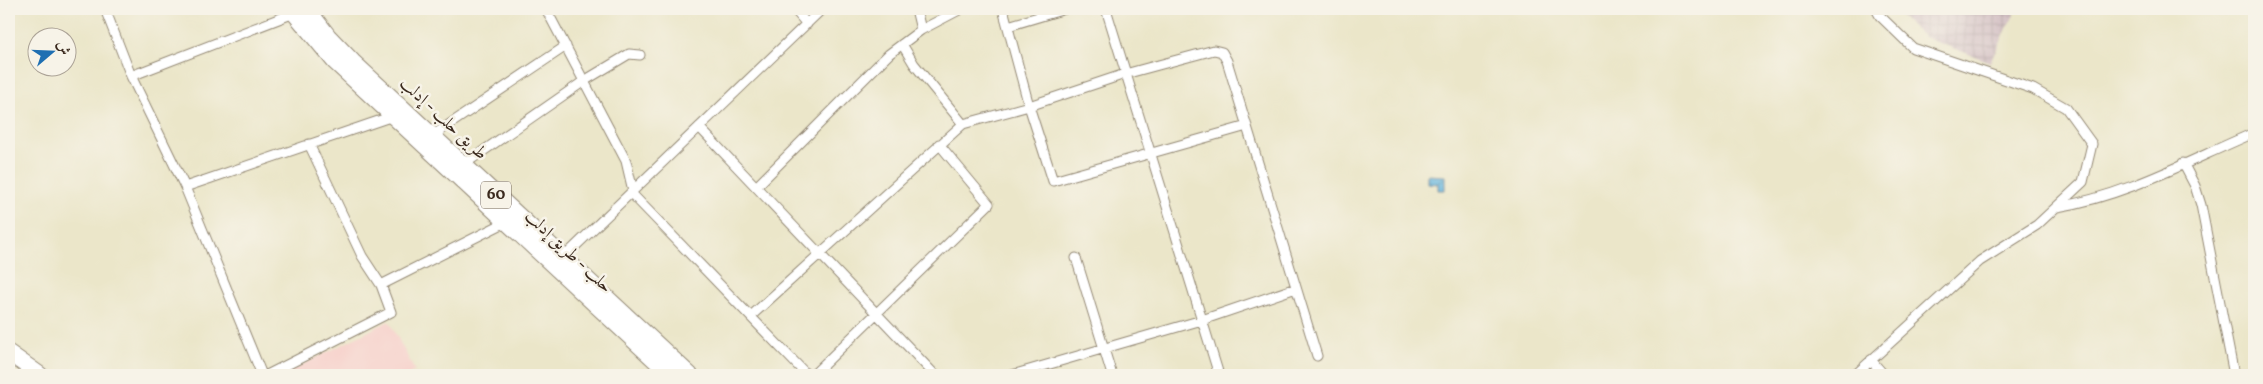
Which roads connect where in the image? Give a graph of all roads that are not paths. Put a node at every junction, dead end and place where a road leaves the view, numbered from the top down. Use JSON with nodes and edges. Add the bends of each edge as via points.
{"nodes":[{"id":1,"x":105,"y":9,"type":"edge"},
{"id":2,"x":546,"y":9,"type":"edge"},
{"id":3,"x":794,"y":9,"type":"edge"},
{"id":4,"x":822,"y":9,"type":"edge"},
{"id":5,"x":916,"y":9,"type":"edge"},
{"id":6,"x":961,"y":9,"type":"edge"},
{"id":7,"x":1003,"y":9,"type":"edge"},
{"id":8,"x":1065,"y":9,"type":"edge"},
{"id":9,"x":1106,"y":9,"type":"edge"},
{"id":10,"x":1876,"y":9,"type":"edge"},
{"id":11,"x":297,"y":10,"type":"edge"},
{"id":12,"x":807,"y":24,"type":"junction"},
{"id":13,"x":1008,"y":26,"type":"junction"},
{"id":14,"x":921,"y":30,"type":"junction"},
{"id":15,"x":902,"y":44,"type":"junction"},
{"id":16,"x":566,"y":46,"type":"junction"},
{"id":17,"x":640,"y":55,"type":"dead end"},
{"id":18,"x":1125,"y":74,"type":"junction"},
{"id":19,"x":131,"y":76,"type":"junction"},
{"id":20,"x":584,"y":80,"type":"junction"},
{"id":21,"x":1029,"y":106,"type":"junction"},
{"id":22,"x":393,"y":116,"type":"junction"},
{"id":23,"x":963,"y":124,"type":"junction"},
{"id":24,"x":1247,"y":126,"type":"junction"},
{"id":25,"x":699,"y":127,"type":"junction"},
{"id":26,"x":2254,"y":133,"type":"edge"},
{"id":27,"x":432,"y":136,"type":"junction"},
{"id":28,"x":309,"y":144,"type":"junction"},
{"id":29,"x":939,"y":144,"type":"junction"},
{"id":30,"x":1150,"y":153,"type":"junction"},
{"id":31,"x":2183,"y":163,"type":"junction"},
{"id":32,"x":464,"y":165,"type":"junction"},
{"id":33,"x":185,"y":187,"type":"junction"},
{"id":34,"x":756,"y":187,"type":"junction"},
{"id":35,"x":632,"y":192,"type":"junction"},
{"id":36,"x":2056,"y":207,"type":"junction"},
{"id":37,"x":506,"y":222,"type":"junction"},
{"id":38,"x":819,"y":254,"type":"junction"},
{"id":39,"x":563,"y":258,"type":"junction"},
{"id":40,"x":1076,"y":258,"type":"dead end"},
{"id":41,"x":381,"y":285,"type":"junction"},
{"id":42,"x":1296,"y":288,"type":"junction"},
{"id":43,"x":876,"y":314,"type":"junction"},
{"id":44,"x":751,"y":316,"type":"junction"},
{"id":45,"x":1202,"y":320,"type":"junction"},
{"id":46,"x":1104,"y":349,"type":"junction"},
{"id":47,"x":9,"y":353,"type":"edge"},
{"id":48,"x":1317,"y":356,"type":"dead end"},
{"id":49,"x":1871,"y":360,"type":"junction"},
{"id":50,"x":40,"y":375,"type":"edge"},
{"id":51,"x":262,"y":375,"type":"edge"},
{"id":52,"x":267,"y":375,"type":"edge"},
{"id":53,"x":672,"y":375,"type":"edge"},
{"id":54,"x":690,"y":375,"type":"edge"},
{"id":55,"x":808,"y":375,"type":"edge"},
{"id":56,"x":813,"y":375,"type":"edge"},
{"id":57,"x":935,"y":375,"type":"edge"},
{"id":58,"x":1012,"y":375,"type":"edge"},
{"id":59,"x":1112,"y":375,"type":"edge"},
{"id":60,"x":1219,"y":375,"type":"edge"},
{"id":61,"x":1855,"y":375,"type":"edge"},
{"id":62,"x":1884,"y":375,"type":"edge"},
{"id":63,"x":2234,"y":375,"type":"edge"}],
"edges":[{"from":1,"to":19,"type":"street"},
{"from":2,"to":16,"type":"street"},
{"from":3,"to":12,"type":"street"},
{"from":4,"to":12,"type":"street"},
{"from":5,"to":14,"type":"street"},
{"from":6,"to":14,"type":"street"},
{"from":7,"to":13,"type":"street"},
{"from":8,"to":13,"type":"street"},
{"from":9,"to":18,"type":"street"},
{"from":10,"to":36,"type":"street","via":[[1914,48],[2033,89],[2066,108],[2092,144],[2083,182]]},
{"from":11,"to":19,"type":"street"},
{"from":11,"to":22,"type":"highway","name":"حلب - طريق إدلب","number":"60","via":[[335,62]]},
{"from":11,"to":27,"type":"highway","name":"طريق حلب - إدلب","number":"60"},
{"from":12,"to":25,"type":"street"},
{"from":13,"to":21,"type":"street"},
{"from":14,"to":15,"type":"street"},
{"from":15,"to":23,"type":"street","via":[[914,64]]},
{"from":15,"to":34,"type":"street"},
{"from":16,"to":20,"type":"street"},
{"from":16,"to":27,"type":"street"},
{"from":17,"to":20,"type":"street","via":[[629,54]]},
{"from":18,"to":21,"type":"street"},
{"from":18,"to":24,"type":"street","via":[[1214,50],[1222,52]]},
{"from":18,"to":30,"type":"street"},
{"from":19,"to":33,"type":"street"},
{"from":20,"to":32,"type":"street"},
{"from":20,"to":35,"type":"street","via":[[626,161]]},
{"from":21,"to":23,"type":"street"},
{"from":21,"to":30,"type":"street","via":[[1053,181]]},
{"from":22,"to":28,"type":"street"},
{"from":22,"to":37,"type":"highway","name":"حلب - طريق إدلب","number":"60"},
{"from":23,"to":29,"type":"street"},
{"from":24,"to":30,"type":"street"},
{"from":24,"to":42,"type":"street"},
{"from":25,"to":34,"type":"street"},
{"from":25,"to":35,"type":"street"},
{"from":26,"to":31,"type":"street"},
{"from":27,"to":32,"type":"highway","name":"طريق حلب - إدلب","number":"60"},
{"from":28,"to":33,"type":"street"},
{"from":28,"to":41,"type":"street","via":[[362,256]]},
{"from":29,"to":38,"type":"street"},
{"from":29,"to":43,"type":"street","via":[[989,204]]},
{"from":30,"to":45,"type":"street"},
{"from":31,"to":36,"type":"street","via":[[2085,202]]},
{"from":31,"to":63,"type":"street","via":[[2201,205]]},
{"from":32,"to":39,"type":"highway","name":"طريق حلب - إدلب","number":"60"},
{"from":33,"to":51,"type":"street"},
{"from":34,"to":38,"type":"street"},
{"from":35,"to":39,"type":"street"},
{"from":35,"to":44,"type":"street"},
{"from":36,"to":49,"type":"street","via":[[2037,225],[1980,261]]},
{"from":37,"to":41,"type":"street"},
{"from":37,"to":53,"type":"highway","name":"حلب - طريق إدلب","number":"60"},
{"from":38,"to":43,"type":"street"},
{"from":38,"to":44,"type":"street"},
{"from":39,"to":54,"type":"highway","name":"طريق حلب - إدلب","number":"60"},
{"from":40,"to":46,"type":"street"},
{"from":41,"to":52,"type":"street","via":[[391,312]]},
{"from":42,"to":45,"type":"street"},
{"from":42,"to":48,"type":"street"},
{"from":43,"to":56,"type":"street"},
{"from":43,"to":57,"type":"street"},
{"from":44,"to":55,"type":"street"},
{"from":45,"to":46,"type":"street"},
{"from":45,"to":60,"type":"street"},
{"from":46,"to":58,"type":"street"},
{"from":46,"to":59,"type":"street"},
{"from":47,"to":50,"type":"highway"},
{"from":49,"to":61,"type":"street"},
{"from":49,"to":62,"type":"street"}]}
